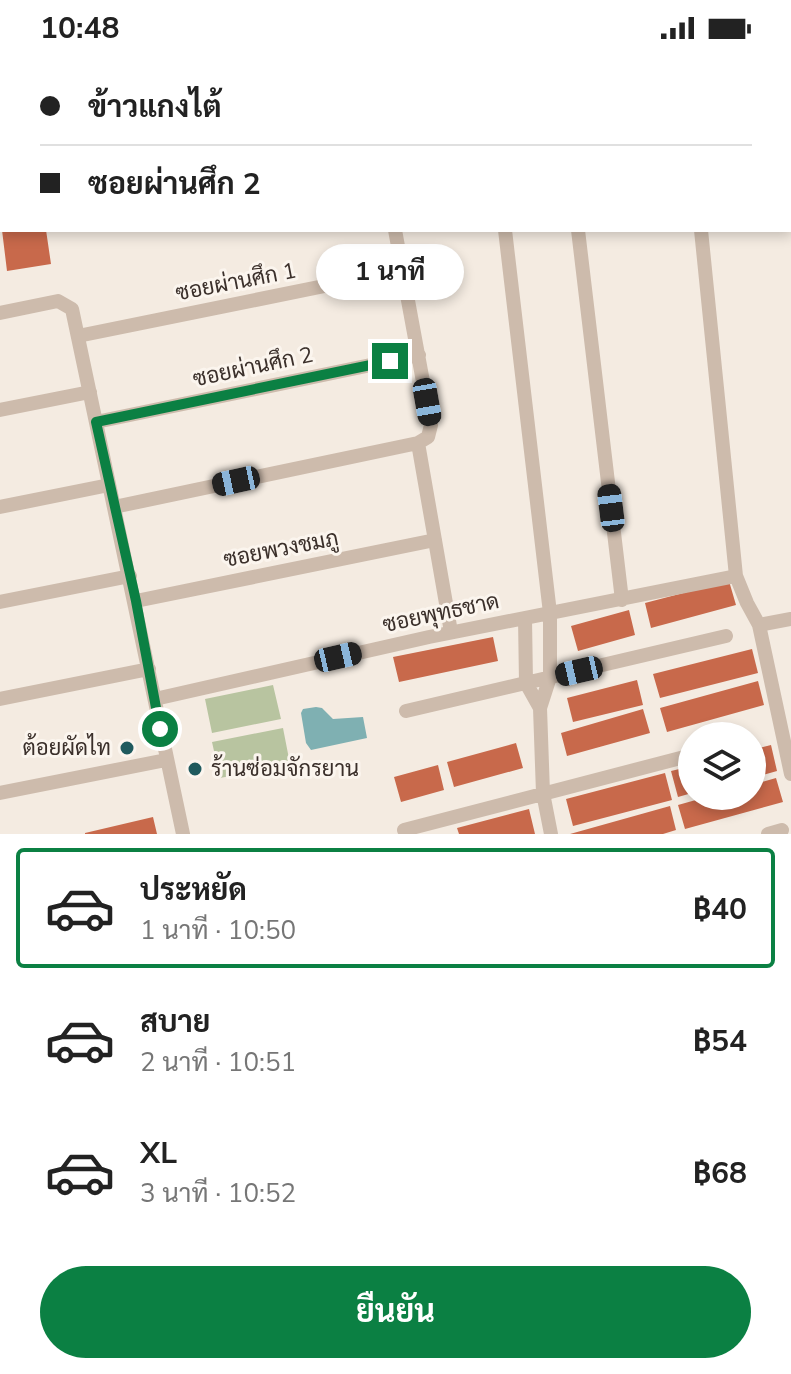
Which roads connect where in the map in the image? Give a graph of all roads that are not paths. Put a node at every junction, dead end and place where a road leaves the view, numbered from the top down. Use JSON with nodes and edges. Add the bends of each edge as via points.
{"nodes":[{"id":1,"x":395,"y":232,"type":"edge"},
{"id":2,"x":505,"y":232,"type":"edge"},
{"id":3,"x":578,"y":232,"type":"edge"},
{"id":4,"x":701,"y":232,"type":"edge"},
{"id":5,"x":403,"y":270,"type":"junction"},
{"id":6,"x":0,"y":313,"type":"edge"},
{"id":7,"x":78,"y":336,"type":"junction"},
{"id":8,"x":419,"y":355,"type":"junction"},
{"id":9,"x":90,"y":392,"type":"junction"},
{"id":10,"x":0,"y":410,"type":"edge"},
{"id":11,"x":96,"y":422,"type":"junction"},
{"id":12,"x":418,"y":443,"type":"junction"},
{"id":13,"x":109,"y":485,"type":"junction"},
{"id":14,"x":0,"y":507,"type":"edge"},
{"id":15,"x":114,"y":507,"type":"junction"},
{"id":16,"x":435,"y":540,"type":"junction"},
{"id":17,"x":130,"y":576,"type":"junction"},
{"id":18,"x":736,"y":576,"type":"junction"},
{"id":19,"x":622,"y":600,"type":"junction"},
{"id":20,"x":136,"y":601,"type":"junction"},
{"id":21,"x":0,"y":602,"type":"edge"},
{"id":22,"x":550,"y":613,"type":"junction"},
{"id":23,"x":525,"y":618,"type":"junction"},
{"id":24,"x":791,"y":619,"type":"edge"},
{"id":25,"x":759,"y":625,"type":"junction"},
{"id":26,"x":451,"y":632,"type":"junction"},
{"id":27,"x":726,"y":636,"type":"dead end"},
{"id":28,"x":149,"y":669,"type":"junction"},
{"id":29,"x":550,"y":677,"type":"junction"},
{"id":30,"x":526,"y":683,"type":"junction"},
{"id":31,"x":0,"y":699,"type":"edge"},
{"id":32,"x":155,"y":699,"type":"junction"},
{"id":33,"x":540,"y":708,"type":"junction"},
{"id":34,"x":406,"y":711,"type":"dead end"},
{"id":35,"x":678,"y":759,"type":"edge"},
{"id":36,"x":166,"y":760,"type":"junction"},
{"id":37,"x":791,"y":774,"type":"edge"},
{"id":38,"x":0,"y":793,"type":"edge"},
{"id":39,"x":543,"y":793,"type":"junction"},
{"id":40,"x":404,"y":830,"type":"dead end"},
{"id":41,"x":183,"y":834,"type":"edge"},
{"id":42,"x":551,"y":834,"type":"edge"}],
"edges":[{"from":1,"to":5,"type":"street"},
{"from":2,"to":22,"type":"street"},
{"from":3,"to":19,"type":"street"},
{"from":4,"to":18,"type":"street"},
{"from":5,"to":7,"type":"street","name":"ซอยผ่านศึก 1"},
{"from":5,"to":8,"type":"street"},
{"from":6,"to":7,"type":"street","via":[[58,301],[72,309]]},
{"from":7,"to":9,"type":"street"},
{"from":8,"to":11,"type":"street","name":"ซอยผ่านศึก 2"},
{"from":8,"to":12,"type":"street","via":[[431,432]]},
{"from":9,"to":10,"type":"street"},
{"from":9,"to":11,"type":"street"},
{"from":11,"to":13,"type":"street"},
{"from":12,"to":15,"type":"street"},
{"from":12,"to":16,"type":"street"},
{"from":13,"to":14,"type":"street"},
{"from":13,"to":15,"type":"street"},
{"from":15,"to":17,"type":"street"},
{"from":16,"to":20,"type":"street","name":"ซอยพวงชมภู"},
{"from":16,"to":26,"type":"street"},
{"from":17,"to":20,"type":"street"},
{"from":17,"to":21,"type":"street"},
{"from":18,"to":19,"type":"street","name":"ซอยพุทธชาด"},
{"from":18,"to":25,"type":"street"},
{"from":19,"to":22,"type":"street","name":"ซอยพุทธชาด"},
{"from":20,"to":28,"type":"street"},
{"from":22,"to":23,"type":"street","name":"ซอยพุทธชาด"},
{"from":22,"to":29,"type":"street"},
{"from":23,"to":26,"type":"street","name":"ซอยพุทธชาด"},
{"from":23,"to":30,"type":"street"},
{"from":24,"to":25,"type":"street"},
{"from":25,"to":37,"type":"street"},
{"from":26,"to":32,"type":"street","name":"ซอยพุทธชาด"},
{"from":27,"to":29,"type":"street"},
{"from":28,"to":31,"type":"street"},
{"from":28,"to":32,"type":"street"},
{"from":29,"to":30,"type":"street"},
{"from":29,"to":33,"type":"street"},
{"from":30,"to":33,"type":"street"},
{"from":30,"to":34,"type":"street"},
{"from":32,"to":36,"type":"street"},
{"from":33,"to":39,"type":"street"},
{"from":35,"to":39,"type":"street"},
{"from":36,"to":38,"type":"street"},
{"from":36,"to":41,"type":"street"},
{"from":39,"to":40,"type":"street"},
{"from":39,"to":42,"type":"street"}]}
